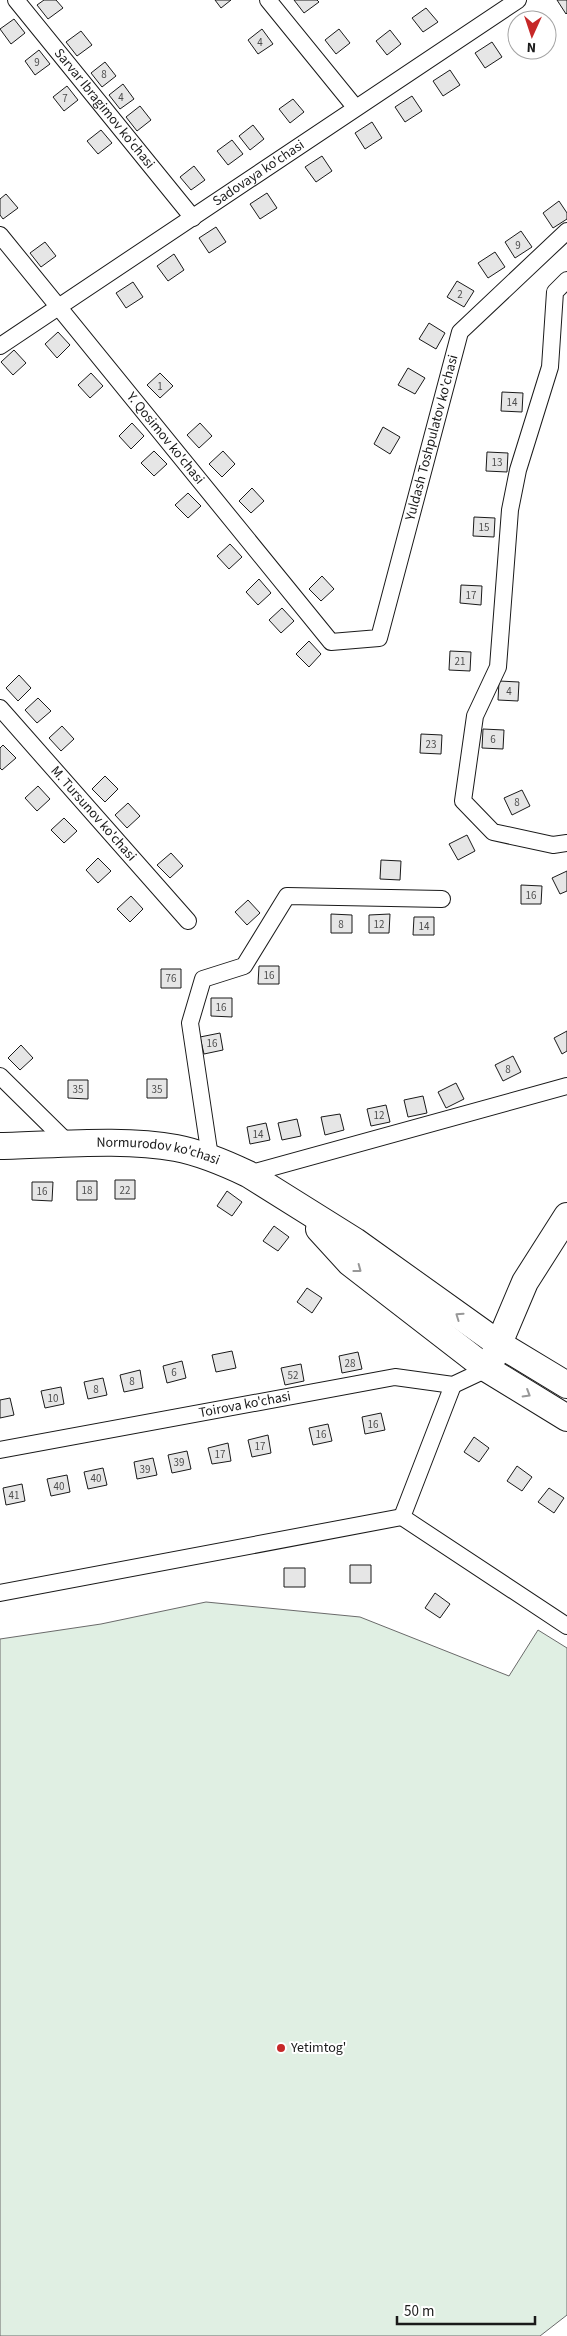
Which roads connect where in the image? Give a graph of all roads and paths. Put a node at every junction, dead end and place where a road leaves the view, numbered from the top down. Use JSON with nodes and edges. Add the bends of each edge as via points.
{"nodes":[{"id":1,"x":16,"y":0,"type":"edge"},
{"id":2,"x":268,"y":0,"type":"edge"},
{"id":3,"x":518,"y":0,"type":"edge"},
{"id":4,"x":355,"y":107,"type":"junction"},
{"id":5,"x":193,"y":218,"type":"junction"},
{"id":6,"x":567,"y":231,"type":"edge"},
{"id":7,"x":0,"y":235,"type":"edge"},
{"id":8,"x":567,"y":280,"type":"edge"},
{"id":9,"x":561,"y":290,"type":"edge"},
{"id":10,"x":59,"y":306,"type":"junction"},
{"id":11,"x":0,"y":346,"type":"edge"},
{"id":12,"x":330,"y":642,"type":"joint"},
{"id":13,"x":0,"y":708,"type":"edge"},
{"id":14,"x":567,"y":843,"type":"edge"},
{"id":15,"x":442,"y":899,"type":"dead end"},
{"id":16,"x":188,"y":921,"type":"dead end"},
{"id":17,"x":0,"y":1076,"type":"edge"},
{"id":18,"x":567,"y":1086,"type":"edge"},
{"id":19,"x":69,"y":1144,"type":"junction"},
{"id":20,"x":0,"y":1146,"type":"edge"},
{"id":21,"x":210,"y":1157,"type":"junction"},
{"id":22,"x":248,"y":1174,"type":"junction"},
{"id":23,"x":301,"y":1208,"type":"junction"},
{"id":24,"x":567,"y":1216,"type":"edge"},
{"id":25,"x":499,"y":1344,"type":"junction"},
{"id":26,"x":487,"y":1369,"type":"junction"},
{"id":27,"x":453,"y":1385,"type":"junction"},
{"id":28,"x":567,"y":1385,"type":"edge"},
{"id":29,"x":567,"y":1418,"type":"edge"},
{"id":30,"x":0,"y":1450,"type":"edge"},
{"id":31,"x":402,"y":1517,"type":"junction"},
{"id":32,"x":0,"y":1593,"type":"edge"},
{"id":33,"x":567,"y":1626,"type":"edge"}],
"edges":[{"from":1,"to":5,"type":"street","name":"Sarvar Ibragimov ko'chasi"},
{"from":2,"to":4,"type":"street"},
{"from":3,"to":4,"type":"street","name":"Sadovaya ko'chasi"},
{"from":4,"to":5,"type":"street","name":"Sadovaya ko'chasi"},
{"from":5,"to":10,"type":"street","name":"Sadovaya ko'chasi"},
{"from":6,"to":12,"type":"street","name":"Yuldash Toshpulatov ko'chasi","via":[[460,332],[379,638]]},
{"from":7,"to":10,"type":"street","name":"Y. Qosimov ko'chasi"},
{"from":8,"to":9,"type":"street"},
{"from":9,"to":14,"type":"street","via":[[550,367],[518,470],[510,510],[498,667],[475,716],[463,801],[493,832],[554,845]]},
{"from":10,"to":11,"type":"street","name":"Sadovaya ko'chasi"},
{"from":10,"to":12,"type":"street","name":"Y. Qosimov ko'chasi"},
{"from":13,"to":16,"type":"street","name":"M. Tursunov ko'chasi"},
{"from":15,"to":21,"type":"street","via":[[287,896],[244,966],[203,980],[190,1023]]},
{"from":17,"to":19,"type":"street"},
{"from":18,"to":22,"type":"street"},
{"from":19,"to":20,"type":"main road","name":"Normurodov ko'chasi"},
{"from":19,"to":21,"type":"main road","name":"Normurodov ko'chasi","via":[[157,1146]]},
{"from":21,"to":22,"type":"main road","name":"Normurodov ko'chasi"},
{"from":22,"to":23,"type":"main road","name":"Normurodov ko'chasi"},
{"from":25,"to":23,"type":"main road","name":"Normurodov ko'chasi","one_way":true,"via":[[355,1241]]},
{"from":23,"to":26,"type":"main road","name":"Normurodov ko'chasi","one_way":true,"via":[[350,1263]]},
{"from":24,"to":25,"type":"main road","via":[[525,1282]]},
{"from":25,"to":26,"type":"main road"},
{"from":25,"to":28,"type":"main road","name":"Normurodov ko'chasi"},
{"from":26,"to":27,"type":"street"},
{"from":26,"to":29,"type":"main road","name":"Normurodov ko'chasi","one_way":true},
{"from":27,"to":30,"type":"street","name":"Toirova ko'chasi","via":[[395,1377]]},
{"from":27,"to":31,"type":"street"},
{"from":31,"to":32,"type":"street"},
{"from":31,"to":33,"type":"street"}]}
